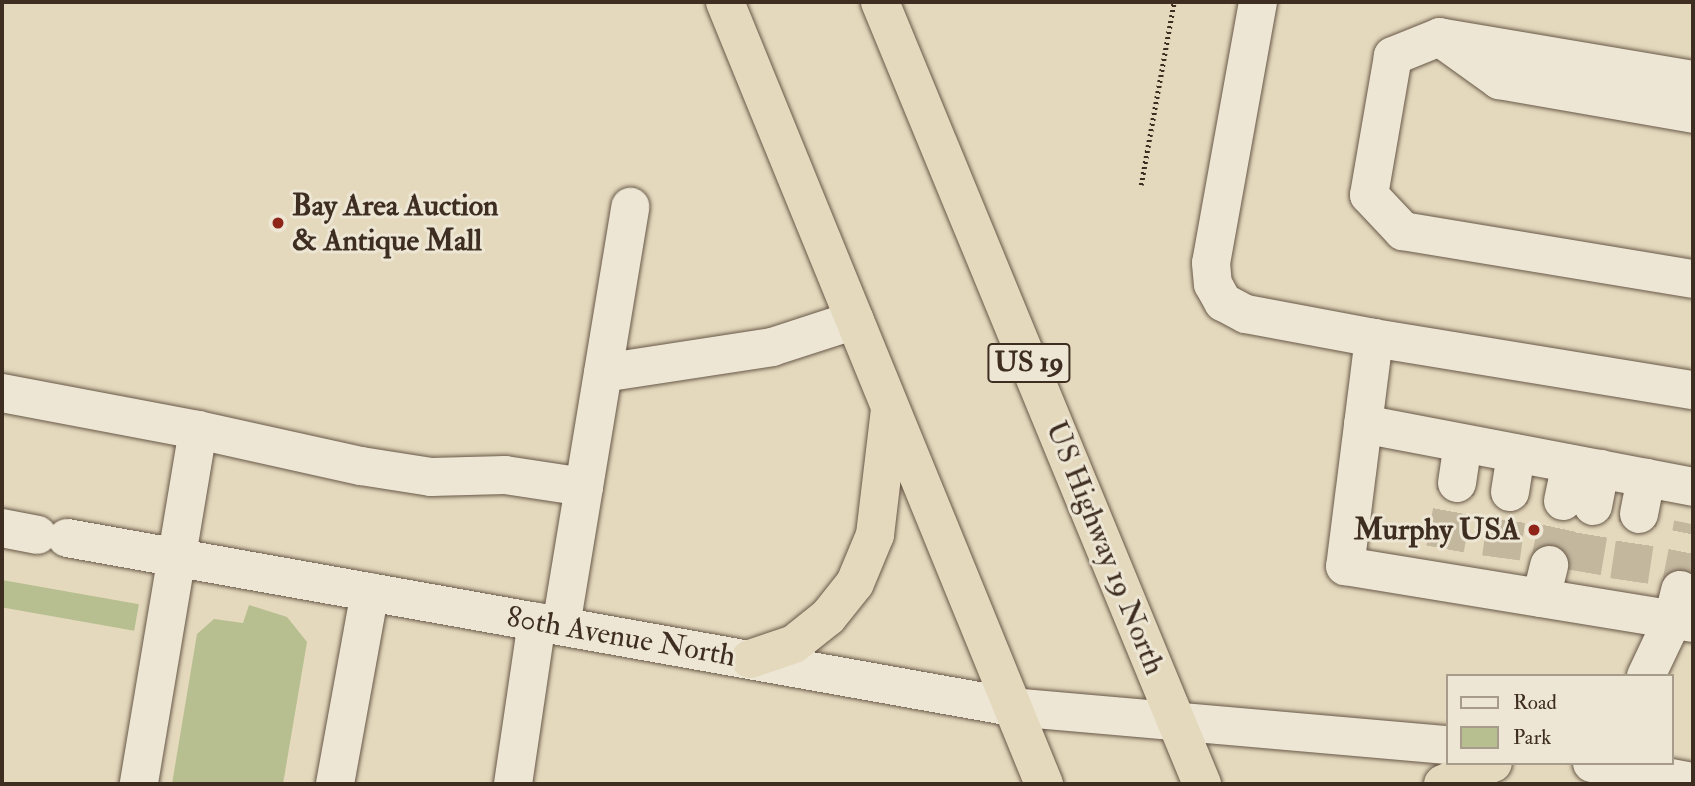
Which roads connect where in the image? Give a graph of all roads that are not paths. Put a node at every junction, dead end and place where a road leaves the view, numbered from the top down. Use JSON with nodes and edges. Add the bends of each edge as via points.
{"nodes":[{"id":1,"x":724,"y":2,"type":"edge"},
{"id":2,"x":880,"y":2,"type":"edge"},
{"id":3,"x":1258,"y":2,"type":"edge"},
{"id":4,"x":1693,"y":105,"type":"edge"},
{"id":5,"x":631,"y":206,"type":"dead end"},
{"id":6,"x":1693,"y":251,"type":"edge"},
{"id":7,"x":1683,"y":273,"type":"edge"},
{"id":8,"x":855,"y":320,"type":"junction"},
{"id":9,"x":1374,"y":338,"type":"junction"},
{"id":10,"x":603,"y":373,"type":"junction"},
{"id":11,"x":1693,"y":390,"type":"edge"},
{"id":12,"x":2,"y":393,"type":"edge"},
{"id":13,"x":890,"y":408,"type":"junction"},
{"id":14,"x":1363,"y":424,"type":"junction"},
{"id":15,"x":198,"y":430,"type":"junction"},
{"id":16,"x":1463,"y":443,"type":"junction"},
{"id":17,"x":1516,"y":453,"type":"junction"},
{"id":18,"x":1586,"y":466,"type":"junction"},
{"id":19,"x":1646,"y":478,"type":"junction"},
{"id":20,"x":1457,"y":483,"type":"tunnel mouth"},
{"id":21,"x":584,"y":487,"type":"junction"},
{"id":22,"x":1693,"y":487,"type":"edge"},
{"id":23,"x":1510,"y":492,"type":"tunnel mouth"},
{"id":24,"x":1578,"y":504,"type":"tunnel mouth"},
{"id":25,"x":1639,"y":514,"type":"tunnel mouth"},
{"id":26,"x":36,"y":534,"type":"edge"},
{"id":27,"x":178,"y":556,"type":"junction"},
{"id":28,"x":370,"y":592,"type":"junction"},
{"id":29,"x":1682,"y":611,"type":"edge"},
{"id":30,"x":549,"y":624,"type":"junction"},
{"id":31,"x":750,"y":659,"type":"junction"},
{"id":32,"x":1647,"y":674,"type":"edge"},
{"id":33,"x":1012,"y":706,"type":"junction"},
{"id":34,"x":1177,"y":723,"type":"junction"},
{"id":35,"x":1446,"y":745,"type":"edge"},
{"id":36,"x":1488,"y":765,"type":"edge"},
{"id":37,"x":1612,"y":765,"type":"edge"},
{"id":38,"x":1693,"y":782,"type":"edge"},
{"id":39,"x":520,"y":783,"type":"edge"},
{"id":40,"x":139,"y":784,"type":"edge"},
{"id":41,"x":335,"y":784,"type":"edge"},
{"id":42,"x":1044,"y":784,"type":"edge"},
{"id":43,"x":1202,"y":784,"type":"edge"},
{"id":44,"x":1443,"y":784,"type":"edge"}],
"edges":[{"from":1,"to":8,"type":"highway"},
{"from":2,"to":34,"type":"highway","name":"US Highway 19 North","number":"US 19"},
{"from":3,"to":9,"type":"street","via":[[1211,263],[1213,284],[1223,302],[1246,314]]},
{"from":4,"to":7,"type":"street","via":[[1440,37],[1393,57],[1370,195],[1404,231]]},
{"from":5,"to":10,"type":"street"},
{"from":6,"to":7,"type":"street"},
{"from":8,"to":10,"type":"street","via":[[772,347]]},
{"from":8,"to":13,"type":"highway"},
{"from":9,"to":11,"type":"street"},
{"from":9,"to":14,"type":"street"},
{"from":10,"to":21,"type":"street"},
{"from":12,"to":15,"type":"street"},
{"from":13,"to":31,"type":"highway","via":[[875,535],[855,583],[828,617],[794,644]]},
{"from":13,"to":33,"type":"highway"},
{"from":14,"to":16,"type":"street"},
{"from":14,"to":29,"type":"street","via":[[1345,566],[1443,565],[1626,596]]},
{"from":15,"to":21,"type":"street","via":[[431,477],[505,475]]},
{"from":15,"to":27,"type":"street"},
{"from":16,"to":17,"type":"street"},
{"from":16,"to":20,"type":"street"},
{"from":17,"to":18,"type":"street"},
{"from":17,"to":23,"type":"street"},
{"from":18,"to":19,"type":"street"},
{"from":18,"to":24,"type":"street"},
{"from":19,"to":22,"type":"street"},
{"from":19,"to":25,"type":"street"},
{"from":21,"to":30,"type":"street"},
{"from":26,"to":27,"type":"street","name":"80th Avenue North"},
{"from":27,"to":28,"type":"street","name":"80th Avenue North"},
{"from":27,"to":40,"type":"street"},
{"from":28,"to":30,"type":"street","name":"80th Avenue North"},
{"from":28,"to":41,"type":"street"},
{"from":29,"to":32,"type":"street"},
{"from":30,"to":31,"type":"street","name":"80th Avenue North"},
{"from":30,"to":39,"type":"street"},
{"from":31,"to":33,"type":"street","name":"80th Avenue North"},
{"from":33,"to":34,"type":"street","name":"80th Avenue North"},
{"from":33,"to":42,"type":"highway"},
{"from":34,"to":35,"type":"street","name":"80th Avenue North"},
{"from":34,"to":43,"type":"highway","name":"US Highway 19 North","number":"US 19"},
{"from":36,"to":44,"type":"highway"},
{"from":37,"to":38,"type":"street"}]}
